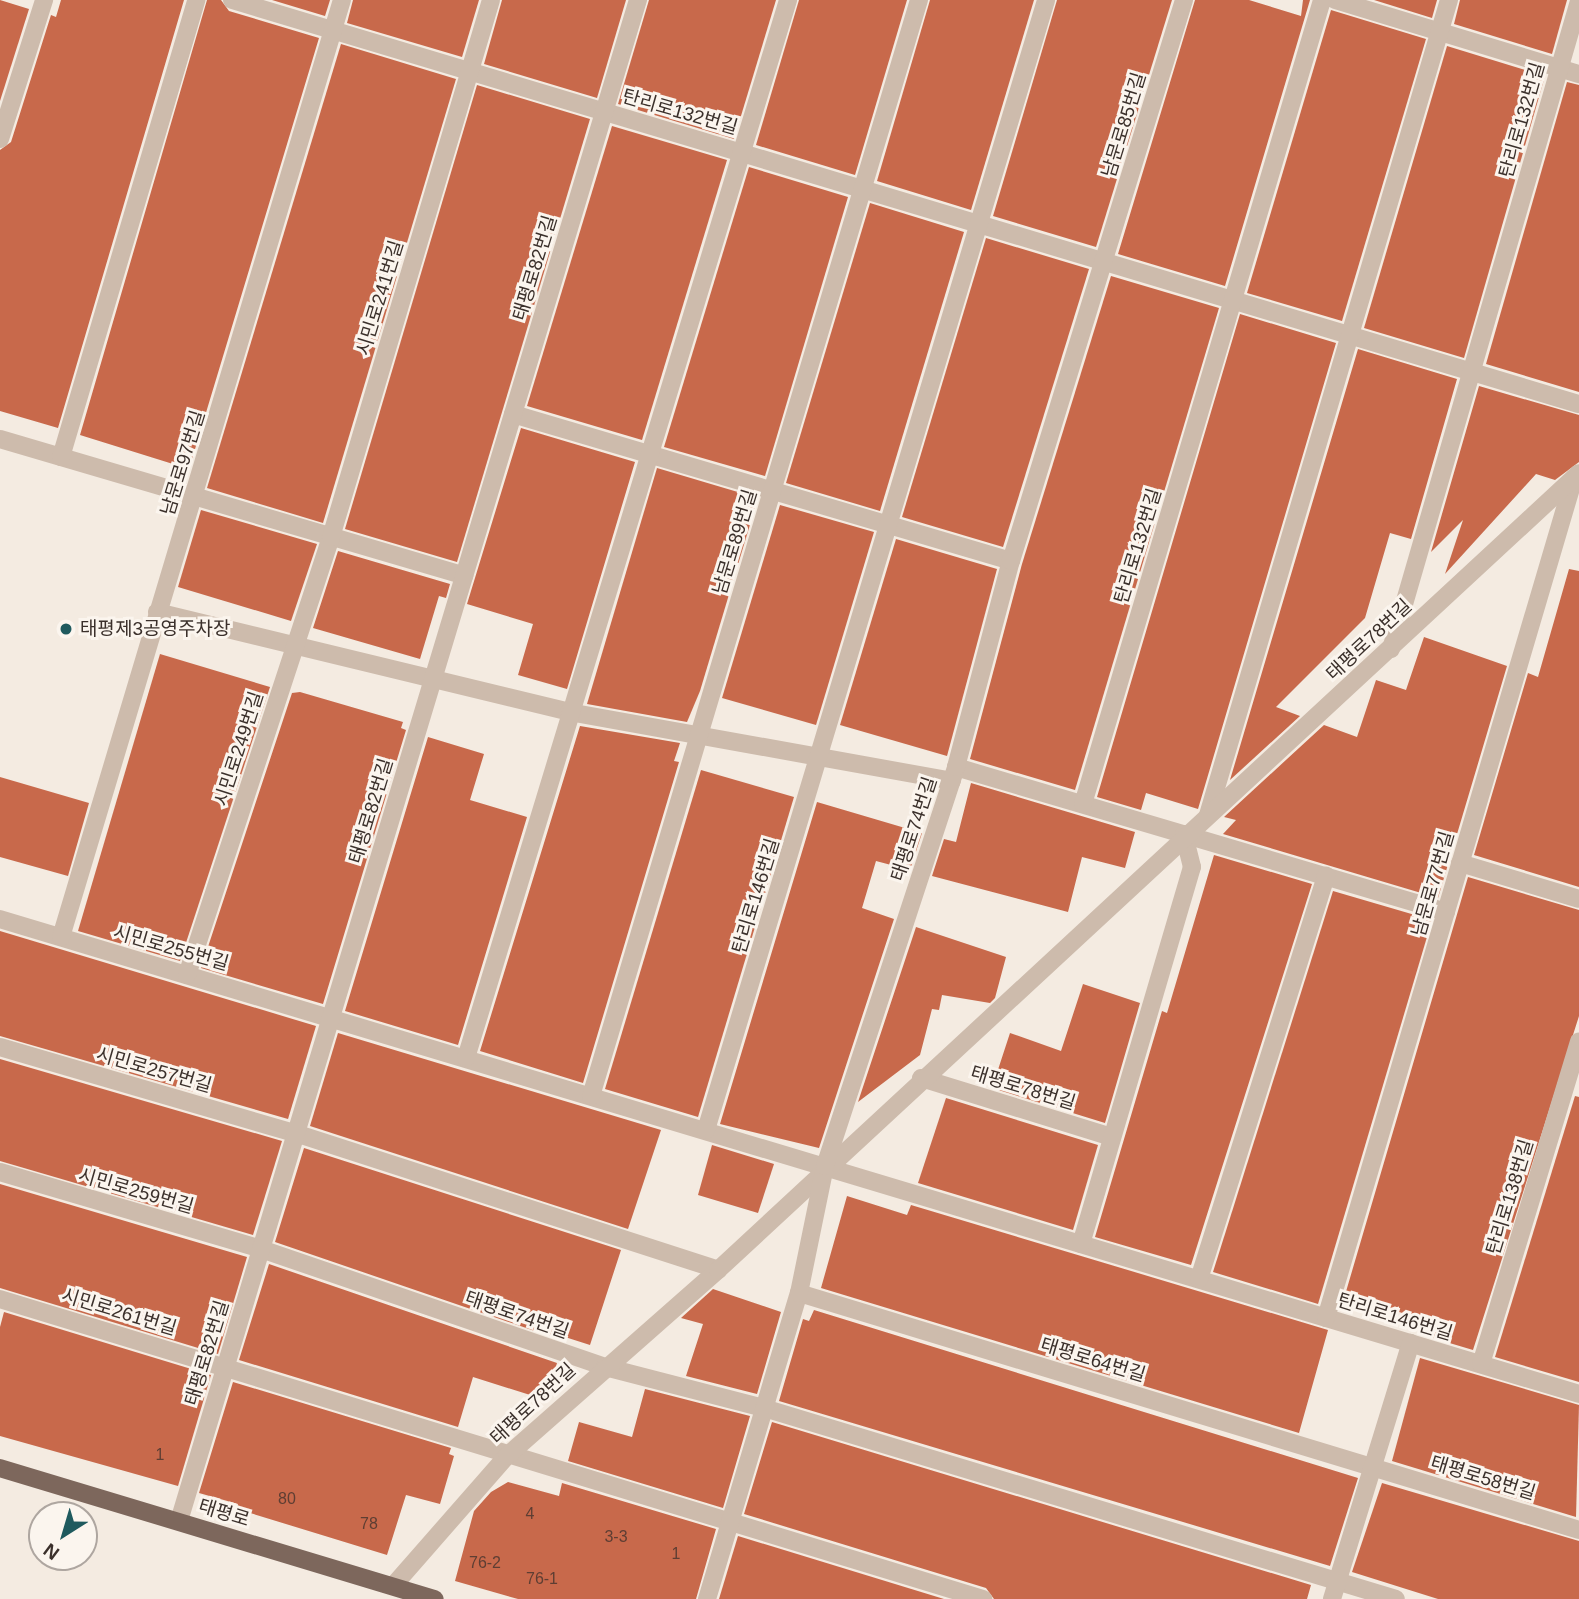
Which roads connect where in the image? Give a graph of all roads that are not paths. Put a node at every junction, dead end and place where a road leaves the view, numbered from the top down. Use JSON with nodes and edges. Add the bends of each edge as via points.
{"nodes":[{"id":1,"x":44,"y":0,"type":"edge"},
{"id":2,"x":196,"y":0,"type":"edge"},
{"id":3,"x":232,"y":0,"type":"edge"},
{"id":4,"x":342,"y":0,"type":"edge"},
{"id":5,"x":491,"y":0,"type":"edge"},
{"id":6,"x":638,"y":0,"type":"edge"},
{"id":7,"x":788,"y":0,"type":"edge"},
{"id":8,"x":919,"y":0,"type":"edge"},
{"id":9,"x":1046,"y":0,"type":"edge"},
{"id":10,"x":1184,"y":0,"type":"edge"},
{"id":11,"x":1322,"y":0,"type":"edge"},
{"id":12,"x":1335,"y":0,"type":"edge"},
{"id":13,"x":1450,"y":0,"type":"edge"},
{"id":14,"x":1579,"y":1,"type":"edge"},
{"id":15,"x":333,"y":30,"type":"junction"},
{"id":16,"x":1440,"y":32,"type":"junction"},
{"id":17,"x":1559,"y":68,"type":"junction"},
{"id":18,"x":470,"y":72,"type":"junction"},
{"id":19,"x":1579,"y":74,"type":"edge"},
{"id":20,"x":604,"y":112,"type":"junction"},
{"id":21,"x":0,"y":139,"type":"edge"},
{"id":22,"x":743,"y":153,"type":"junction"},
{"id":23,"x":862,"y":189,"type":"junction"},
{"id":24,"x":978,"y":224,"type":"junction"},
{"id":25,"x":1104,"y":262,"type":"junction"},
{"id":26,"x":1233,"y":301,"type":"junction"},
{"id":27,"x":1351,"y":336,"type":"junction"},
{"id":28,"x":1471,"y":372,"type":"junction"},
{"id":29,"x":1579,"y":404,"type":"edge"},
{"id":30,"x":513,"y":414,"type":"junction"},
{"id":31,"x":0,"y":439,"type":"edge"},
{"id":32,"x":646,"y":453,"type":"junction"},
{"id":33,"x":61,"y":457,"type":"junction"},
{"id":34,"x":1578,"y":470,"type":"edge"},
{"id":35,"x":772,"y":491,"type":"junction"},
{"id":36,"x":196,"y":497,"type":"junction"},
{"id":37,"x":886,"y":524,"type":"junction"},
{"id":38,"x":331,"y":537,"type":"junction"},
{"id":39,"x":1011,"y":561,"type":"junction"},
{"id":40,"x":464,"y":576,"type":"junction"},
{"id":41,"x":157,"y":612,"type":"junction"},
{"id":42,"x":296,"y":646,"type":"junction"},
{"id":43,"x":1391,"y":649,"type":"junction"},
{"id":44,"x":433,"y":678,"type":"junction"},
{"id":45,"x":569,"y":712,"type":"junction"},
{"id":46,"x":698,"y":738,"type":"junction"},
{"id":47,"x":821,"y":756,"type":"junction"},
{"id":48,"x":954,"y":774,"type":"junction"},
{"id":49,"x":1083,"y":804,"type":"junction"},
{"id":50,"x":1208,"y":815,"type":"junction"},
{"id":51,"x":1184,"y":834,"type":"junction"},
{"id":52,"x":1460,"y":863,"type":"junction"},
{"id":53,"x":1326,"y":876,"type":"junction"},
{"id":54,"x":1579,"y":899,"type":"edge"},
{"id":55,"x":1446,"y":912,"type":"junction"},
{"id":56,"x":0,"y":919,"type":"edge"},
{"id":57,"x":61,"y":937,"type":"junction"},
{"id":58,"x":187,"y":975,"type":"junction"},
{"id":59,"x":331,"y":1017,"type":"junction"},
{"id":60,"x":1579,"y":1042,"type":"edge"},
{"id":61,"x":0,"y":1047,"type":"edge"},
{"id":62,"x":466,"y":1058,"type":"junction"},
{"id":63,"x":920,"y":1078,"type":"junction"},
{"id":64,"x":591,"y":1096,"type":"junction"},
{"id":65,"x":706,"y":1130,"type":"junction"},
{"id":66,"x":295,"y":1133,"type":"junction"},
{"id":67,"x":1112,"y":1137,"type":"junction"},
{"id":68,"x":825,"y":1166,"type":"junction"},
{"id":69,"x":0,"y":1172,"type":"edge"},
{"id":70,"x":1081,"y":1244,"type":"junction"},
{"id":71,"x":261,"y":1249,"type":"junction"},
{"id":72,"x":718,"y":1270,"type":"junction"},
{"id":73,"x":1199,"y":1279,"type":"junction"},
{"id":74,"x":799,"y":1293,"type":"junction"},
{"id":75,"x":0,"y":1298,"type":"edge"},
{"id":76,"x":1326,"y":1318,"type":"junction"},
{"id":77,"x":1411,"y":1343,"type":"junction"},
{"id":78,"x":1481,"y":1364,"type":"junction"},
{"id":79,"x":225,"y":1367,"type":"junction"},
{"id":80,"x":605,"y":1367,"type":"junction"},
{"id":81,"x":1579,"y":1394,"type":"edge"},
{"id":82,"x":764,"y":1408,"type":"junction"},
{"id":83,"x":507,"y":1456,"type":"junction"},
{"id":84,"x":1375,"y":1467,"type":"junction"},
{"id":85,"x":0,"y":1468,"type":"edge"},
{"id":86,"x":178,"y":1521,"type":"junction"},
{"id":87,"x":728,"y":1521,"type":"junction"},
{"id":88,"x":1579,"y":1530,"type":"edge"},
{"id":89,"x":1338,"y":1580,"type":"junction"},
{"id":90,"x":393,"y":1586,"type":"junction"},
{"id":91,"x":435,"y":1599,"type":"edge"},
{"id":92,"x":706,"y":1599,"type":"edge"},
{"id":93,"x":983,"y":1599,"type":"edge"},
{"id":94,"x":1332,"y":1599,"type":"edge"},
{"id":95,"x":1396,"y":1599,"type":"edge"}],
"edges":[{"from":1,"to":21,"type":"street"},
{"from":2,"to":33,"type":"street"},
{"from":3,"to":15,"type":"street"},
{"from":4,"to":15,"type":"street","name":"남문로97번길"},
{"from":5,"to":18,"type":"street","name":"시민로241번길"},
{"from":6,"to":20,"type":"street","name":"태평로82번길"},
{"from":7,"to":22,"type":"street","name":"탄리로132번길"},
{"from":8,"to":23,"type":"street","name":"남문로89번길"},
{"from":9,"to":24,"type":"street"},
{"from":10,"to":25,"type":"street","name":"남문로85번길"},
{"from":11,"to":26,"type":"street","name":"탄리로132번길"},
{"from":12,"to":16,"type":"street"},
{"from":13,"to":16,"type":"street"},
{"from":14,"to":17,"type":"street","name":"탄리로132번길"},
{"from":15,"to":18,"type":"street"},
{"from":15,"to":36,"type":"street","name":"남문로97번길"},
{"from":16,"to":17,"type":"street"},
{"from":16,"to":27,"type":"street"},
{"from":17,"to":19,"type":"street"},
{"from":17,"to":28,"type":"street","name":"탄리로132번길"},
{"from":18,"to":20,"type":"street"},
{"from":18,"to":38,"type":"street","name":"시민로241번길"},
{"from":20,"to":22,"type":"street","name":"탄리로132번길"},
{"from":20,"to":30,"type":"street","name":"태평로82번길"},
{"from":22,"to":23,"type":"street","name":"탄리로132번길"},
{"from":22,"to":32,"type":"street","name":"탄리로132번길"},
{"from":23,"to":24,"type":"street","name":"탄리로132번길"},
{"from":23,"to":35,"type":"street","name":"남문로89번길"},
{"from":24,"to":25,"type":"street","name":"탄리로132번길"},
{"from":24,"to":37,"type":"street"},
{"from":25,"to":26,"type":"street","name":"탄리로132번길"},
{"from":25,"to":39,"type":"street","name":"태평로74번길"},
{"from":26,"to":27,"type":"street","name":"탄리로132번길"},
{"from":26,"to":49,"type":"street","name":"탄리로132번길"},
{"from":27,"to":28,"type":"street","name":"탄리로132번길"},
{"from":27,"to":50,"type":"street"},
{"from":28,"to":29,"type":"street","name":"탄리로132번길"},
{"from":28,"to":43,"type":"street","name":"탄리로132번길"},
{"from":30,"to":32,"type":"street"},
{"from":30,"to":40,"type":"street","name":"태평로82번길"},
{"from":31,"to":33,"type":"street"},
{"from":32,"to":35,"type":"street"},
{"from":32,"to":45,"type":"street","name":"탄리로132번길"},
{"from":33,"to":36,"type":"street"},
{"from":34,"to":43,"type":"street","name":"태평로78번길"},
{"from":34,"to":52,"type":"street","name":"남문로77번길"},
{"from":35,"to":37,"type":"street"},
{"from":35,"to":46,"type":"street","name":"남문로89번길"},
{"from":36,"to":38,"type":"street"},
{"from":36,"to":41,"type":"street","name":"남문로97번길"},
{"from":37,"to":39,"type":"street"},
{"from":37,"to":47,"type":"street","name":"탄리로146번길"},
{"from":38,"to":40,"type":"street"},
{"from":38,"to":42,"type":"street","name":"시민로249번길"},
{"from":39,"to":48,"type":"street","name":"태평로74번길"},
{"from":40,"to":44,"type":"street","name":"태평로82번길"},
{"from":41,"to":42,"type":"street"},
{"from":41,"to":57,"type":"street","name":"남문로97번길"},
{"from":42,"to":44,"type":"street"},
{"from":42,"to":58,"type":"street","name":"시민로249번길"},
{"from":43,"to":50,"type":"street","name":"태평로78번길"},
{"from":44,"to":45,"type":"street"},
{"from":44,"to":59,"type":"street","name":"태평로82번길"},
{"from":45,"to":46,"type":"street"},
{"from":45,"to":62,"type":"street"},
{"from":46,"to":47,"type":"street"},
{"from":46,"to":64,"type":"street","name":"남문로89번길"},
{"from":47,"to":48,"type":"street"},
{"from":47,"to":65,"type":"street","name":"탄리로146번길"},
{"from":48,"to":49,"type":"street"},
{"from":48,"to":68,"type":"street","name":"태평로74번길"},
{"from":49,"to":51,"type":"street"},
{"from":50,"to":51,"type":"street","name":"태평로78번길"},
{"from":51,"to":53,"type":"street"},
{"from":51,"to":63,"type":"street","name":"태평로78번길"},
{"from":51,"to":67,"type":"street","via":[[1192,867]]},
{"from":52,"to":54,"type":"street"},
{"from":52,"to":55,"type":"street","name":"남문로77번길"},
{"from":53,"to":55,"type":"street"},
{"from":53,"to":73,"type":"street"},
{"from":55,"to":76,"type":"street","name":"남문로77번길"},
{"from":56,"to":57,"type":"street","name":"시민로255번길"},
{"from":57,"to":58,"type":"street","name":"시민로255번길"},
{"from":58,"to":59,"type":"street","name":"시민로255번길"},
{"from":59,"to":62,"type":"street","name":"탄리로146번길"},
{"from":59,"to":66,"type":"street","name":"태평로82번길"},
{"from":60,"to":78,"type":"street","name":"탄리로138번길"},
{"from":61,"to":66,"type":"street","name":"시민로257번길"},
{"from":62,"to":64,"type":"street","name":"탄리로146번길"},
{"from":63,"to":67,"type":"street","name":"태평로78번길"},
{"from":63,"to":68,"type":"street","name":"태평로78번길"},
{"from":64,"to":65,"type":"street","name":"탄리로146번길"},
{"from":65,"to":68,"type":"street","name":"탄리로146번길"},
{"from":66,"to":71,"type":"street","name":"태평로82번길"},
{"from":66,"to":72,"type":"street"},
{"from":67,"to":70,"type":"street"},
{"from":68,"to":70,"type":"street","name":"탄리로146번길"},
{"from":68,"to":72,"type":"street","name":"태평로78번길"},
{"from":68,"to":74,"type":"street","name":"태평로74번길"},
{"from":69,"to":71,"type":"street","name":"시민로259번길"},
{"from":70,"to":73,"type":"street","name":"탄리로146번길"},
{"from":71,"to":79,"type":"street","name":"태평로82번길"},
{"from":71,"to":80,"type":"street","name":"태평로74번길"},
{"from":72,"to":80,"type":"street","name":"태평로78번길"},
{"from":73,"to":76,"type":"street","name":"탄리로146번길"},
{"from":74,"to":82,"type":"street","name":"태평로74번길"},
{"from":74,"to":84,"type":"street","name":"태평로64번길"},
{"from":75,"to":79,"type":"street","name":"시민로261번길"},
{"from":76,"to":77,"type":"street","name":"탄리로146번길"},
{"from":77,"to":78,"type":"street","name":"탄리로146번길"},
{"from":77,"to":84,"type":"street"},
{"from":78,"to":81,"type":"street","name":"탄리로146번길"},
{"from":79,"to":83,"type":"street"},
{"from":79,"to":86,"type":"street","name":"태평로82번길"},
{"from":80,"to":82,"type":"street","name":"태평로74번길"},
{"from":80,"to":83,"type":"street","name":"태평로78번길"},
{"from":82,"to":87,"type":"street","name":"태평로74번길"},
{"from":82,"to":89,"type":"street"},
{"from":83,"to":87,"type":"street"},
{"from":83,"to":90,"type":"street","name":"태평로78번길"},
{"from":84,"to":88,"type":"street","name":"태평로58번길"},
{"from":84,"to":89,"type":"street"},
{"from":85,"to":86,"type":"main road","name":"태평로"},
{"from":86,"to":90,"type":"main road","name":"태평로"},
{"from":87,"to":92,"type":"street","name":"태평로74번길"},
{"from":87,"to":93,"type":"street"},
{"from":89,"to":94,"type":"street"},
{"from":89,"to":95,"type":"street"},
{"from":90,"to":91,"type":"main road","name":"태평로"}]}
